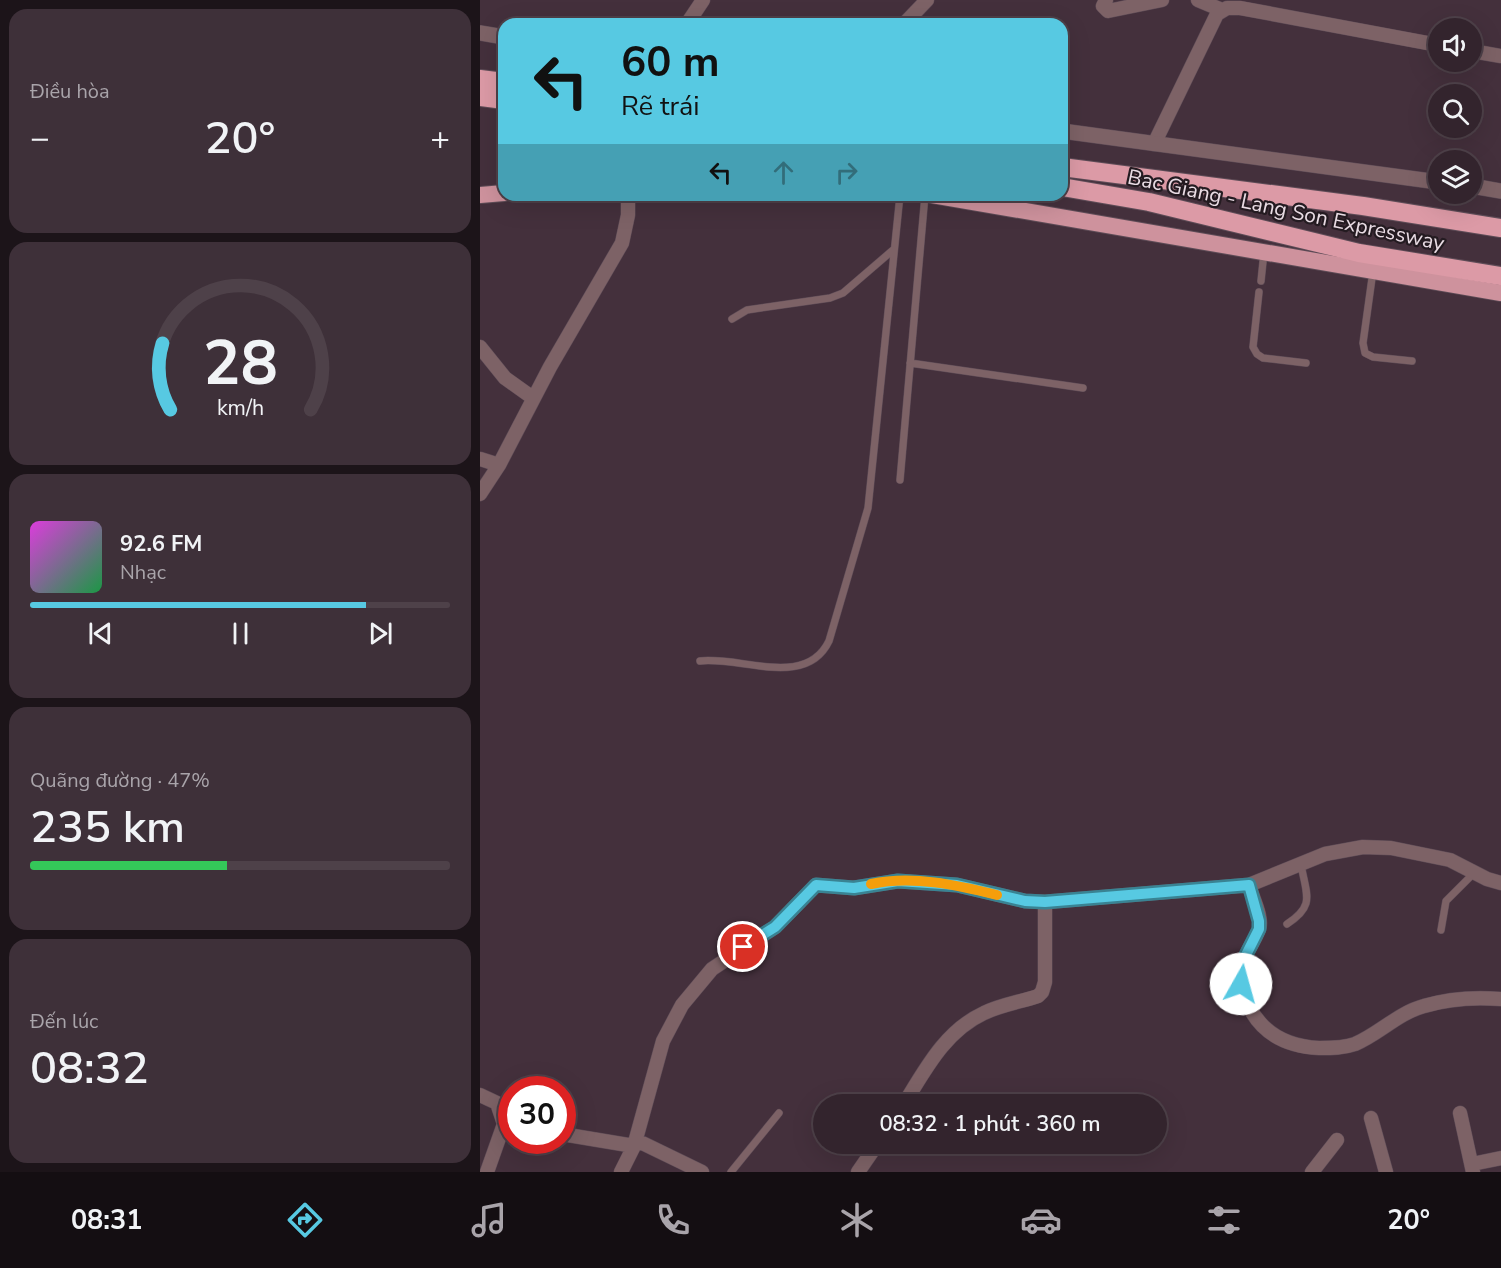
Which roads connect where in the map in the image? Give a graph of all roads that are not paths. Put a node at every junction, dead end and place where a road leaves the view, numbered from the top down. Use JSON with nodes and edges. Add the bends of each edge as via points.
{"nodes":[{"id":1,"x":703,"y":0,"type":"edge"},
{"id":2,"x":927,"y":0,"type":"edge"},
{"id":3,"x":1106,"y":0,"type":"edge"},
{"id":4,"x":1162,"y":0,"type":"edge"},
{"id":5,"x":1198,"y":0,"type":"edge"},
{"id":6,"x":1249,"y":5,"type":"edge"},
{"id":7,"x":1222,"y":10,"type":"junction"},
{"id":8,"x":691,"y":18,"type":"edge"},
{"id":9,"x":910,"y":18,"type":"edge"},
{"id":10,"x":480,"y":33,"type":"edge"},
{"id":11,"x":498,"y":36,"type":"edge"},
{"id":12,"x":1428,"y":43,"type":"edge"},
{"id":13,"x":1482,"y":53,"type":"edge"},
{"id":14,"x":1501,"y":56,"type":"edge"},
{"id":15,"x":480,"y":80,"type":"edge"},
{"id":16,"x":498,"y":82,"type":"edge"},
{"id":17,"x":480,"y":97,"type":"edge"},
{"id":18,"x":498,"y":99,"type":"edge"},
{"id":19,"x":1068,"y":132,"type":"edge"},
{"id":20,"x":1154,"y":144,"type":"junction"},
{"id":21,"x":1068,"y":168,"type":"edge"},
{"id":22,"x":1428,"y":181,"type":"edge"},
{"id":23,"x":1068,"y":188,"type":"edge"},
{"id":24,"x":1482,"y":188,"type":"edge"},
{"id":25,"x":1501,"y":191,"type":"edge"},
{"id":26,"x":498,"y":194,"type":"edge"},
{"id":27,"x":480,"y":195,"type":"edge"},
{"id":28,"x":628,"y":201,"type":"edge"},
{"id":29,"x":899,"y":201,"type":"edge"},
{"id":30,"x":924,"y":201,"type":"edge"},
{"id":31,"x":967,"y":201,"type":"edge"},
{"id":32,"x":1501,"y":228,"type":"edge"},
{"id":33,"x":893,"y":250,"type":"junction"},
{"id":34,"x":1264,"y":252,"type":"junction"},
{"id":35,"x":1373,"y":271,"type":"junction"},
{"id":36,"x":1501,"y":276,"type":"edge"},
{"id":37,"x":1261,"y":281,"type":"dead end"},
{"id":38,"x":1259,"y":292,"type":"dead end"},
{"id":39,"x":1501,"y":293,"type":"edge"},
{"id":40,"x":732,"y":319,"type":"dead end"},
{"id":41,"x":480,"y":347,"type":"edge"},
{"id":42,"x":1412,"y":361,"type":"dead end"},
{"id":43,"x":910,"y":363,"type":"junction"},
{"id":44,"x":1306,"y":363,"type":"dead end"},
{"id":45,"x":1083,"y":388,"type":"dead end"},
{"id":46,"x":533,"y":398,"type":"junction"},
{"id":47,"x":480,"y":459,"type":"edge"},
{"id":48,"x":500,"y":465,"type":"junction"},
{"id":49,"x":900,"y":480,"type":"dead end"},
{"id":50,"x":480,"y":494,"type":"edge"},
{"id":51,"x":700,"y":661,"type":"dead end"},
{"id":52,"x":1301,"y":864,"type":"junction"},
{"id":53,"x":1474,"y":873,"type":"junction"},
{"id":54,"x":1501,"y":883,"type":"edge"},
{"id":55,"x":1249,"y":885,"type":"junction"},
{"id":56,"x":1045,"y":902,"type":"junction"},
{"id":57,"x":1287,"y":924,"type":"dead end"},
{"id":58,"x":1441,"y":930,"type":"dead end"},
{"id":59,"x":1501,"y":999,"type":"edge"},
{"id":60,"x":910,"y":1094,"type":"edge"},
{"id":61,"x":480,"y":1095,"type":"edge"},
{"id":62,"x":498,"y":1105,"type":"edge"},
{"id":63,"x":779,"y":1113,"type":"dead end"},
{"id":64,"x":1460,"y":1113,"type":"dead end"},
{"id":65,"x":1371,"y":1118,"type":"dead end"},
{"id":66,"x":576,"y":1136,"type":"edge"},
{"id":67,"x":1337,"y":1140,"type":"dead end"},
{"id":68,"x":635,"y":1143,"type":"junction"},
{"id":69,"x":498,"y":1147,"type":"edge"},
{"id":70,"x":870,"y":1154,"type":"edge"},
{"id":71,"x":1501,"y":1158,"type":"edge"},
{"id":72,"x":1472,"y":1168,"type":"edge"},
{"id":73,"x":487,"y":1172,"type":"edge"},
{"id":74,"x":621,"y":1172,"type":"edge"},
{"id":75,"x":702,"y":1172,"type":"edge"},
{"id":76,"x":731,"y":1172,"type":"edge"},
{"id":77,"x":858,"y":1172,"type":"edge"},
{"id":78,"x":1312,"y":1172,"type":"edge"},
{"id":79,"x":1386,"y":1172,"type":"edge"}],
"edges":[{"from":1,"to":8,"type":"street"},
{"from":2,"to":9,"type":"street"},
{"from":3,"to":4,"type":"street","via":[[1103,6],[1108,11]]},
{"from":5,"to":7,"type":"street"},
{"from":6,"to":7,"type":"street"},
{"from":6,"to":12,"type":"street"},
{"from":7,"to":20,"type":"street","via":[[1212,23]]},
{"from":10,"to":11,"type":"street"},
{"from":13,"to":14,"type":"street"},
{"from":15,"to":16,"type":"highway"},
{"from":17,"to":18,"type":"highway"},
{"from":19,"to":20,"type":"street"},
{"from":20,"to":22,"type":"street"},
{"from":21,"to":32,"type":"highway","name":"Bac Giang - Lang Son Expressway"},
{"from":23,"to":36,"type":"highway","name":"Bac Giang - Lang Son Expressway","via":[[1149,202],[1359,253]]},
{"from":24,"to":25,"type":"street"},
{"from":26,"to":27,"type":"highway"},
{"from":28,"to":46,"type":"street","via":[[622,243]]},
{"from":29,"to":33,"type":"lane"},
{"from":30,"to":43,"type":"lane"},
{"from":31,"to":34,"type":"highway"},
{"from":33,"to":40,"type":"lane","via":[[843,293],[747,310]]},
{"from":33,"to":51,"type":"lane","via":[[868,508],[824,652],[814,662],[785,668]]},
{"from":34,"to":35,"type":"highway"},
{"from":34,"to":37,"type":"lane"},
{"from":35,"to":39,"type":"highway"},
{"from":35,"to":42,"type":"lane","via":[[1365,353]]},
{"from":38,"to":44,"type":"lane","via":[[1253,347],[1257,354]]},
{"from":41,"to":46,"type":"street","via":[[505,378]]},
{"from":43,"to":45,"type":"lane"},
{"from":43,"to":49,"type":"lane"},
{"from":46,"to":48,"type":"street"},
{"from":47,"to":48,"type":"street"},
{"from":48,"to":50,"type":"street"},
{"from":52,"to":53,"type":"street","via":[[1343,850],[1391,848],[1450,860]]},
{"from":52,"to":55,"type":"street"},
{"from":52,"to":57,"type":"lane","via":[[1307,905],[1302,914]]},
{"from":53,"to":54,"type":"street"},
{"from":53,"to":58,"type":"lane","via":[[1446,901]]},
{"from":55,"to":56,"type":"street"},
{"from":55,"to":59,"type":"street","via":[[1259,929],[1240,967],[1241,984],[1262,1026],[1290,1045],[1352,1045],[1424,1006]]},
{"from":56,"to":60,"type":"street","via":[[1042,992],[986,1012],[956,1032],[939,1050]]},
{"from":56,"to":68,"type":"street","via":[[957,885],[898,881],[854,888],[816,885],[775,927],[712,969],[682,1005],[663,1041]]},
{"from":61,"to":62,"type":"street"},
{"from":63,"to":76,"type":"lane"},
{"from":64,"to":72,"type":"street"},
{"from":65,"to":79,"type":"street"},
{"from":66,"to":68,"type":"street"},
{"from":67,"to":78,"type":"street"},
{"from":68,"to":74,"type":"street"},
{"from":68,"to":75,"type":"street"},
{"from":69,"to":73,"type":"street"},
{"from":70,"to":77,"type":"street"},
{"from":71,"to":72,"type":"street"}]}
